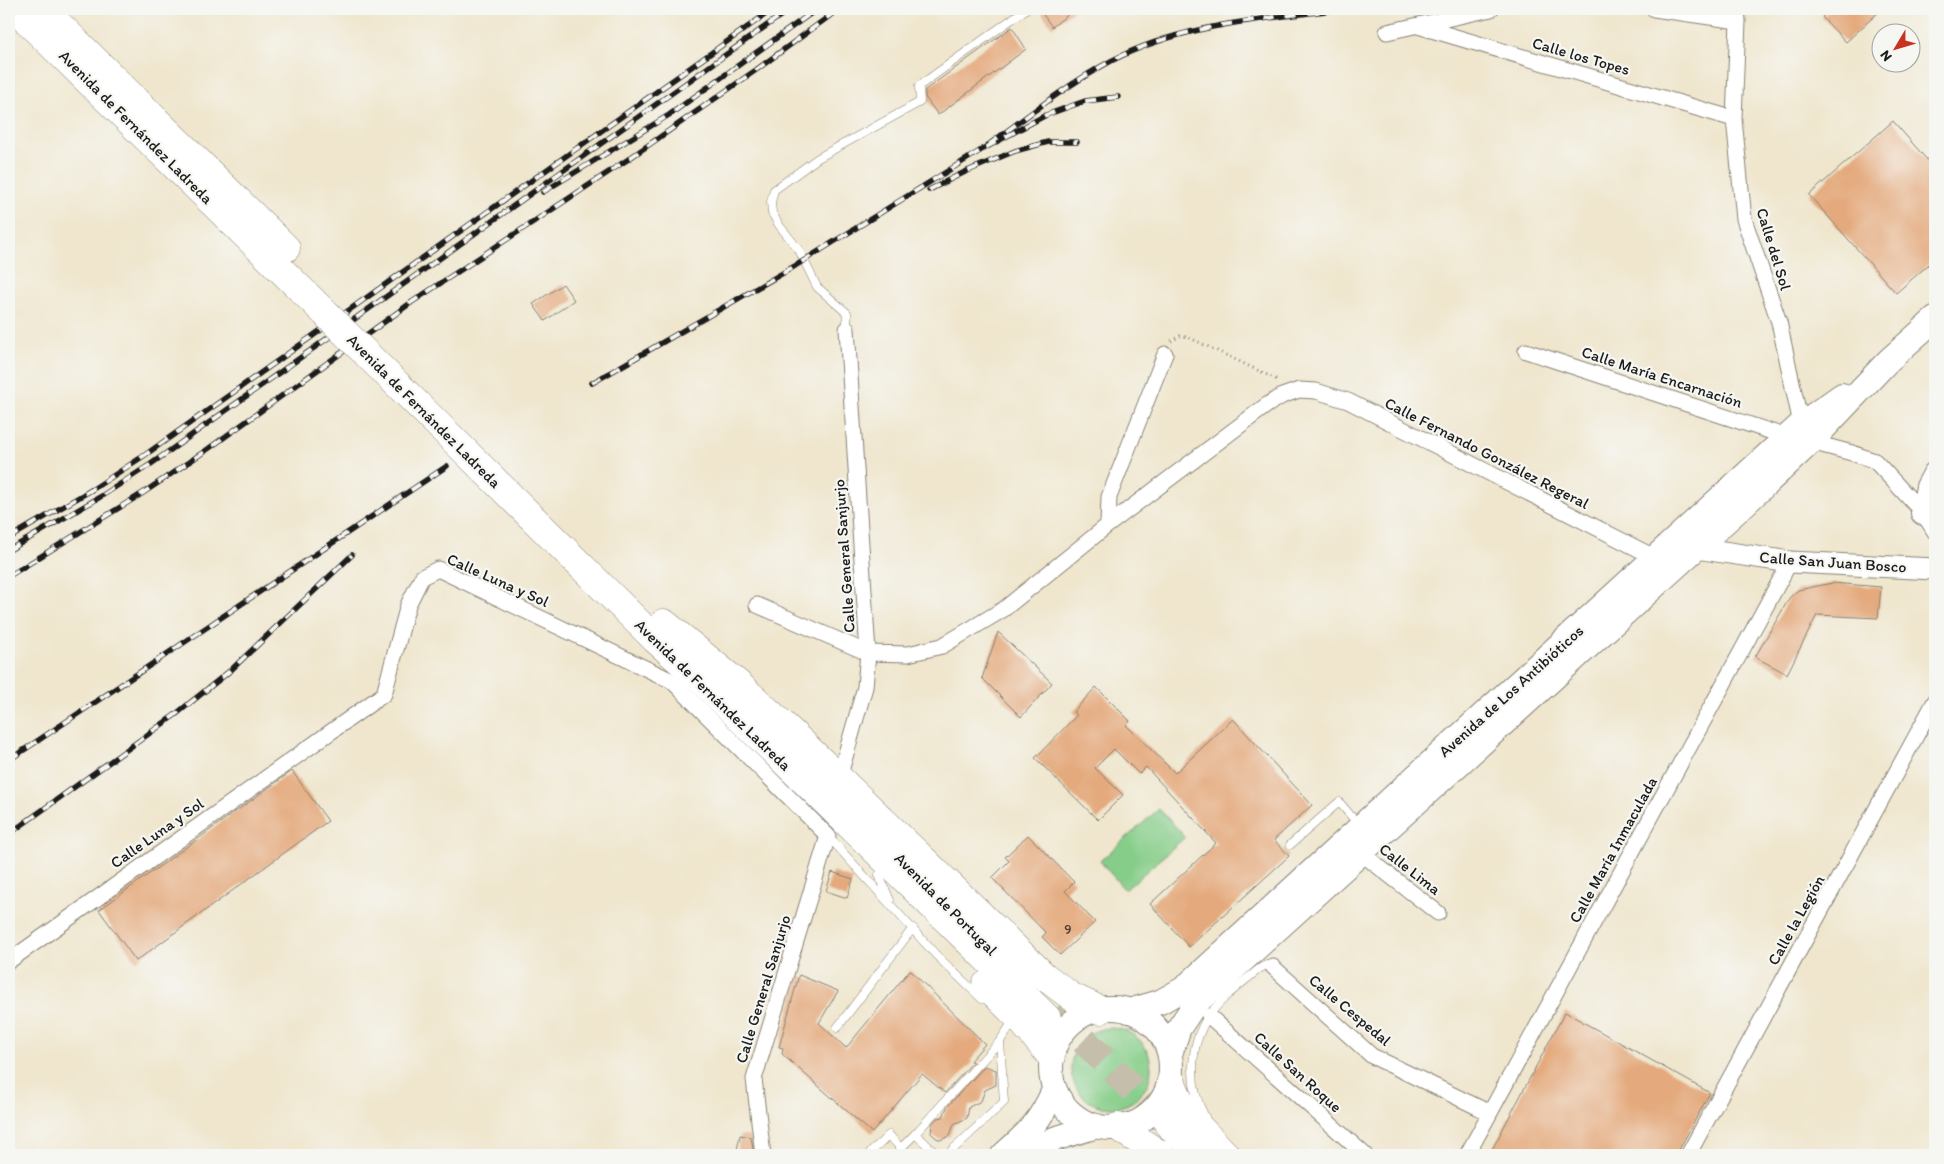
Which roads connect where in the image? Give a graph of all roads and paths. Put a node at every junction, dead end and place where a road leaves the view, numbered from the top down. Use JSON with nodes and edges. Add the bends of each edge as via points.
{"nodes":[{"id":1,"x":15,"y":9,"type":"edge"},
{"id":2,"x":43,"y":9,"type":"edge"},
{"id":3,"x":60,"y":9,"type":"edge"},
{"id":4,"x":1026,"y":9,"type":"edge"},
{"id":5,"x":1491,"y":9,"type":"edge"},
{"id":6,"x":1654,"y":9,"type":"edge"},
{"id":7,"x":1737,"y":15,"type":"edge"},
{"id":8,"x":1418,"y":26,"type":"junction"},
{"id":9,"x":1387,"y":32,"type":"dead end"},
{"id":10,"x":1734,"y":120,"type":"junction"},
{"id":11,"x":168,"y":132,"type":"junction"},
{"id":12,"x":333,"y":308,"type":"junction"},
{"id":13,"x":1935,"y":319,"type":"edge"},
{"id":14,"x":847,"y":329,"type":"joint"},
{"id":15,"x":1526,"y":351,"type":"dead end"},
{"id":16,"x":1164,"y":354,"type":"joint"},
{"id":17,"x":1299,"y":390,"type":"junction"},
{"id":18,"x":1800,"y":434,"type":"junction"},
{"id":19,"x":1935,"y":474,"type":"edge"},
{"id":20,"x":1929,"y":523,"type":"edge"},
{"id":21,"x":1108,"y":525,"type":"junction"},
{"id":22,"x":1696,"y":547,"type":"junction"},
{"id":23,"x":1663,"y":551,"type":"junction"},
{"id":24,"x":1790,"y":562,"type":"junction"},
{"id":25,"x":1935,"y":569,"type":"edge"},
{"id":26,"x":757,"y":605,"type":"dead end"},
{"id":27,"x":660,"y":631,"type":"junction"},
{"id":28,"x":868,"y":653,"type":"junction"},
{"id":29,"x":1935,"y":700,"type":"edge"},
{"id":30,"x":835,"y":806,"type":"junction"},
{"id":31,"x":1361,"y":828,"type":"junction"},
{"id":32,"x":1290,"y":845,"type":"dead end"},
{"id":33,"x":1361,"y":853,"type":"junction"},
{"id":34,"x":879,"y":875,"type":"junction"},
{"id":35,"x":893,"y":907,"type":"junction"},
{"id":36,"x":1438,"y":913,"type":"dead end"},
{"id":37,"x":913,"y":928,"type":"junction"},
{"id":38,"x":9,"y":961,"type":"edge"},
{"id":39,"x":1273,"y":967,"type":"joint"},
{"id":40,"x":990,"y":1008,"type":"dead end"},
{"id":41,"x":1100,"y":1010,"type":"junction"},
{"id":42,"x":1129,"y":1011,"type":"junction"},
{"id":43,"x":1051,"y":1015,"type":"tunnel mouth"},
{"id":44,"x":1209,"y":1016,"type":"junction"},
{"id":45,"x":1003,"y":1020,"type":"dead end"},
{"id":46,"x":837,"y":1028,"type":"dead end"},
{"id":47,"x":1000,"y":1041,"type":"junction"},
{"id":48,"x":1170,"y":1054,"type":"junction"},
{"id":49,"x":1049,"y":1069,"type":"junction"},
{"id":50,"x":1171,"y":1081,"type":"junction"},
{"id":51,"x":1490,"y":1114,"type":"junction"},
{"id":52,"x":1107,"y":1127,"type":"junction"},
{"id":53,"x":915,"y":1134,"type":"junction"},
{"id":54,"x":1163,"y":1137,"type":"edge"},
{"id":55,"x":901,"y":1148,"type":"junction"},
{"id":56,"x":763,"y":1155,"type":"edge"},
{"id":57,"x":868,"y":1155,"type":"edge"},
{"id":58,"x":907,"y":1155,"type":"edge"},
{"id":59,"x":938,"y":1155,"type":"edge"},
{"id":60,"x":948,"y":1155,"type":"edge"},
{"id":61,"x":1003,"y":1155,"type":"edge"},
{"id":62,"x":1030,"y":1155,"type":"edge"},
{"id":63,"x":1185,"y":1155,"type":"edge"},
{"id":64,"x":1201,"y":1155,"type":"edge"},
{"id":65,"x":1226,"y":1155,"type":"edge"},
{"id":66,"x":1236,"y":1155,"type":"edge"},
{"id":67,"x":1364,"y":1155,"type":"edge"},
{"id":68,"x":1467,"y":1155,"type":"edge"},
{"id":69,"x":1688,"y":1155,"type":"edge"}],
"edges":[{"from":1,"to":12,"type":"highway","name":"Avenida de Fernández Ladreda"},
{"from":2,"to":11,"type":"highway","name":"Avenida de Fernández Ladreda"},
{"from":3,"to":11,"type":"highway","via":[[138,85]]},
{"from":4,"to":14,"type":"lane","via":[[919,86],[920,102],[818,158],[774,190],[772,212],[799,250],[817,286],[847,313]]},
{"from":5,"to":8,"type":"street"},
{"from":6,"to":7,"type":"street","name":"Calle del Sol"},
{"from":7,"to":10,"type":"street","name":"Calle del Sol"},
{"from":8,"to":9,"type":"street"},
{"from":8,"to":10,"type":"street","name":"Calle los Topes"},
{"from":10,"to":18,"type":"street","name":"Calle del Sol","via":[[1744,219],[1779,322]]},
{"from":11,"to":12,"type":"highway","name":"Avenida de Fernández Ladreda"},
{"from":12,"to":27,"type":"highway","name":"Avenida de Fernández Ladreda","bridge":true},
{"from":13,"to":18,"type":"main road","name":"Avenida de Los Antibióticos"},
{"from":14,"to":28,"type":"street","name":"Calle General Sanjurjo"},
{"from":15,"to":18,"type":"street","name":"Calle María Encarnación"},
{"from":16,"to":17,"type":"path","via":[[1172,339],[1188,337]]},
{"from":16,"to":21,"type":"street","via":[[1109,497]]},
{"from":17,"to":21,"type":"street","via":[[1282,396],[1246,418]]},
{"from":17,"to":23,"type":"street","name":"Calle Fernando González Regeral","via":[[1316,391],[1348,401]]},
{"from":18,"to":20,"type":"street","name":"Calle María Encarnación","via":[[1875,461]]},
{"from":18,"to":22,"type":"main road","name":"Avenida de Los Antibióticos"},
{"from":18,"to":23,"type":"main road","name":"Avenida de Los Antibióticos"},
{"from":19,"to":20,"type":"main road","via":[[1928,487]]},
{"from":21,"to":28,"type":"street","via":[[1004,609],[942,646],[908,654]]},
{"from":22,"to":23,"type":"street","name":"Calle San Juan Bosco"},
{"from":22,"to":24,"type":"street","name":"Calle San Juan Bosco"},
{"from":22,"to":33,"type":"main road","name":"Avenida de Los Antibióticos"},
{"from":23,"to":31,"type":"main road","name":"Avenida de Los Antibióticos"},
{"from":24,"to":25,"type":"street","name":"Calle San Juan Bosco"},
{"from":24,"to":51,"type":"street","name":"Calle María Inmaculada"},
{"from":26,"to":28,"type":"street"},
{"from":27,"to":30,"type":"highway","name":"Avenida de Fernández Ladreda","via":[[697,676]]},
{"from":27,"to":34,"type":"highway","via":[[746,742]]},
{"from":28,"to":30,"type":"street","name":"Calle General Sanjurjo","via":[[865,687]]},
{"from":29,"to":69,"type":"street","name":"Calle la Legión"},
{"from":30,"to":35,"type":"lane"},
{"from":30,"to":38,"type":"street","name":"Calle Luna y Sol","via":[[672,681],[438,569],[422,577],[408,605],[384,694]]},
{"from":30,"to":41,"type":"highway","via":[[886,826],[1044,976],[1072,997]]},
{"from":30,"to":43,"type":"highway","name":"Avenida de Portugal"},
{"from":30,"to":56,"type":"street","name":"Calle General Sanjurjo","via":[[754,1079]]},
{"from":31,"to":32,"type":"lane","via":[[1339,802]]},
{"from":31,"to":42,"type":"main road","name":"Avenida de Los Antibióticos","via":[[1183,989],[1160,1002]]},
{"from":33,"to":36,"type":"street","name":"Calle Lima"},
{"from":33,"to":48,"type":"main road","name":"Avenida de Los Antibióticos","via":[[1195,1004],[1179,1028]]},
{"from":34,"to":35,"type":"lane"},
{"from":34,"to":49,"type":"highway","via":[[1019,1018]]},
{"from":35,"to":37,"type":"lane"},
{"from":37,"to":40,"type":"lane"},
{"from":37,"to":46,"type":"lane"},
{"from":39,"to":44,"type":"lane","via":[[1259,968]]},
{"from":39,"to":51,"type":"street","name":"Calle Cespedal","via":[[1372,1056]]},
{"from":41,"to":42,"type":"main road"},
{"from":41,"to":49,"type":"main road","via":[[1087,1014],[1065,1029],[1054,1046]]},
{"from":42,"to":48,"type":"main road","via":[[1155,1027]]},
{"from":44,"to":66,"type":"lane","via":[[1196,1044],[1193,1061],[1196,1096],[1211,1128]]},
{"from":44,"to":67,"type":"street","name":"Calle San Roque"},
{"from":45,"to":47,"type":"lane","via":[[1013,1029]]},
{"from":47,"to":53,"type":"lane"},
{"from":47,"to":60,"type":"lane","via":[[1004,1102]]},
{"from":48,"to":50,"type":"main road"},
{"from":49,"to":52,"type":"main road","via":[[1062,1103],[1073,1115]]},
{"from":49,"to":61,"type":"main road","via":[[1042,1115],[1033,1128]]},
{"from":50,"to":52,"type":"main road","via":[[1166,1095],[1146,1117],[1132,1124]]},
{"from":50,"to":65,"type":"highway","via":[[1182,1107]]},
{"from":51,"to":68,"type":"street","name":"Calle María Inmaculada"},
{"from":52,"to":54,"type":"highway"},
{"from":52,"to":62,"type":"main road","via":[[1054,1139]]},
{"from":53,"to":55,"type":"lane"},
{"from":53,"to":59,"type":"lane"},
{"from":54,"to":63,"type":"highway"},
{"from":54,"to":64,"type":"highway"},
{"from":55,"to":57,"type":"lane","via":[[889,1135]]},
{"from":55,"to":58,"type":"lane"}]}
